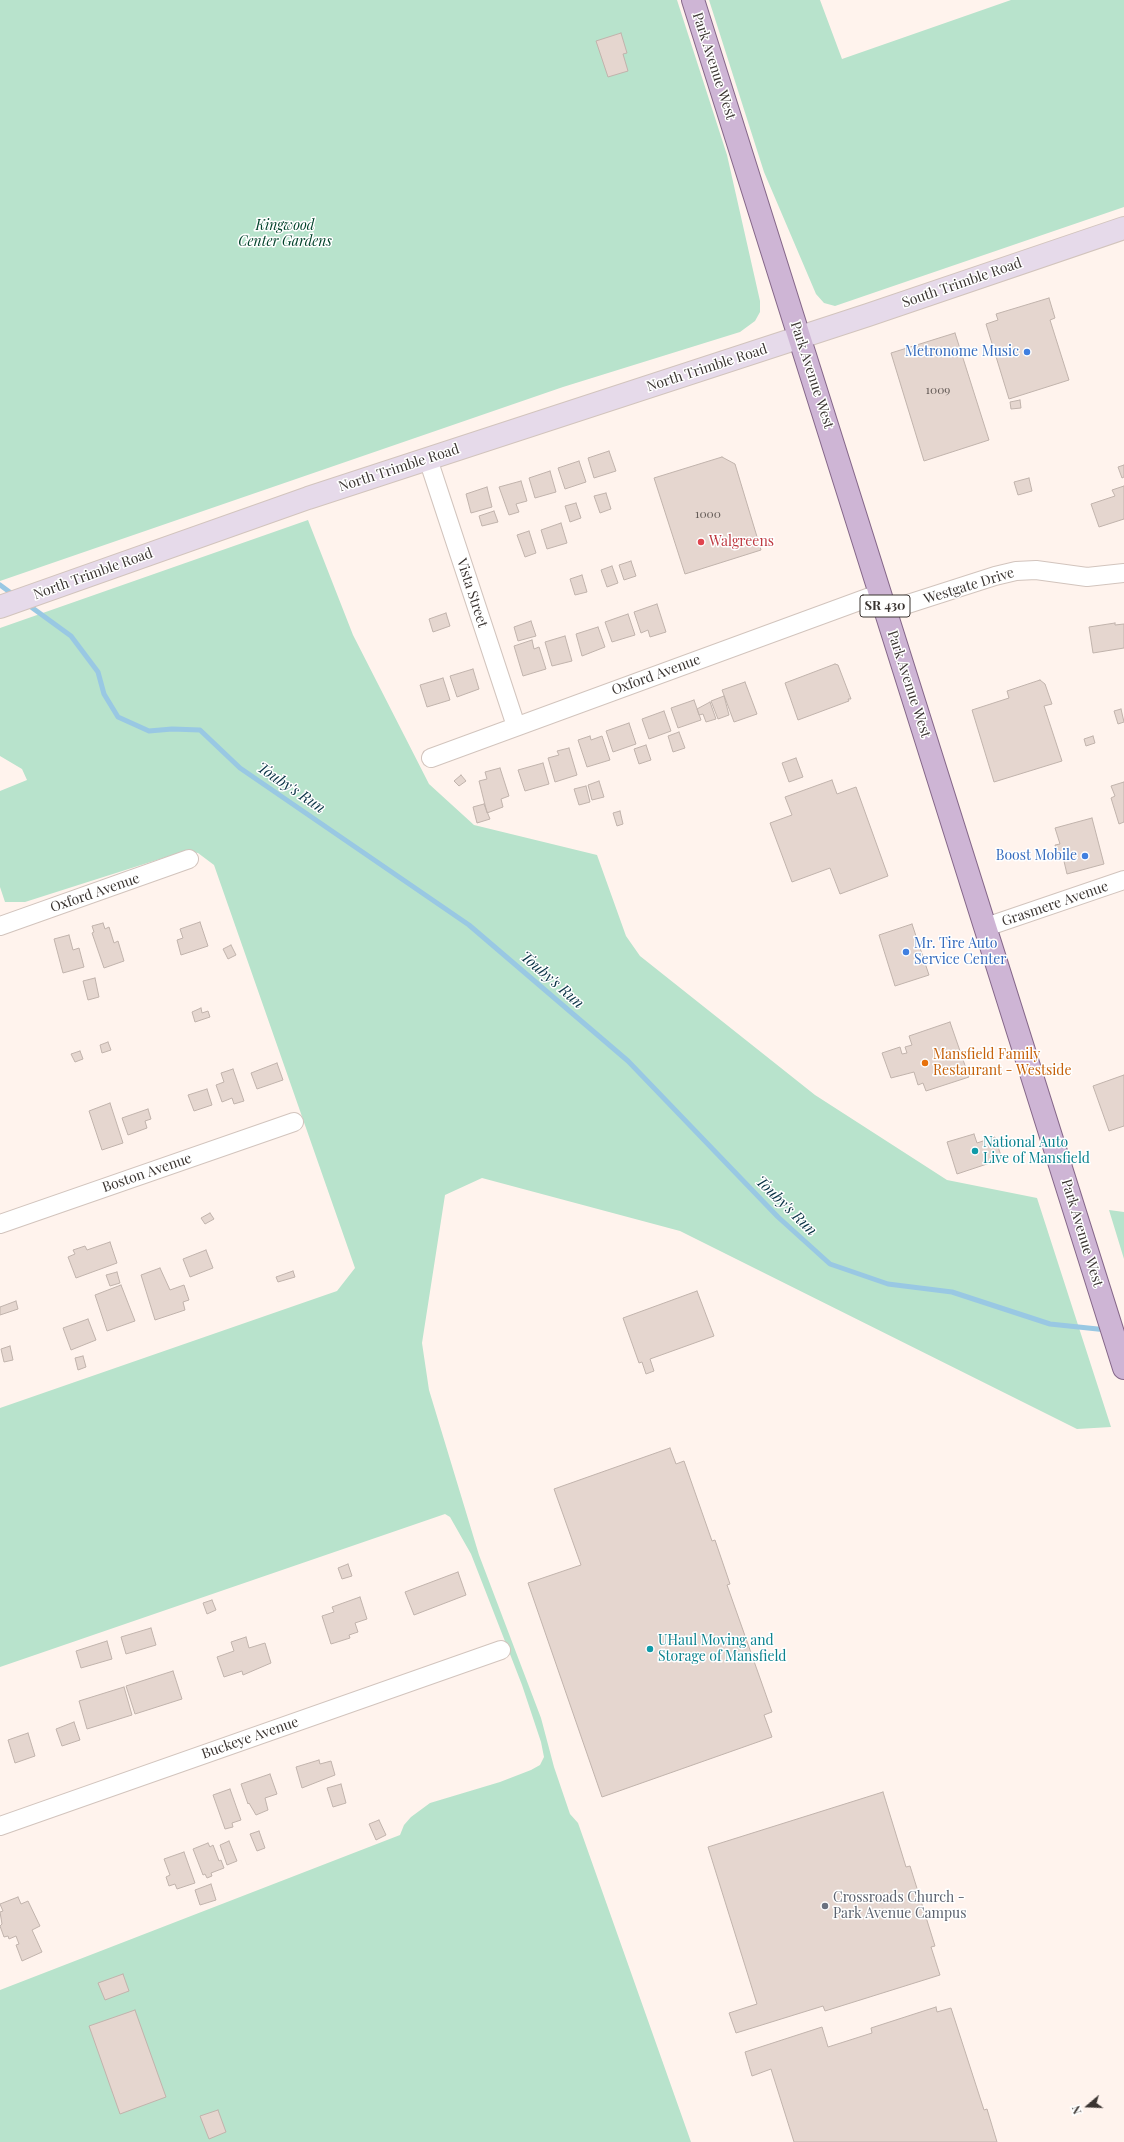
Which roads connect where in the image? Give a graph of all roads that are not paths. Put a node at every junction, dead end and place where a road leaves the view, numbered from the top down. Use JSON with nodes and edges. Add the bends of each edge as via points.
{"nodes":[{"id":1,"x":693,"y":0,"type":"edge"},
{"id":2,"x":1124,"y":228,"type":"edge"},
{"id":3,"x":800,"y":337,"type":"junction"},
{"id":4,"x":428,"y":459,"type":"junction"},
{"id":5,"x":1124,"y":573,"type":"edge"},
{"id":6,"x":883,"y":602,"type":"junction"},
{"id":7,"x":0,"y":607,"type":"edge"},
{"id":8,"x":516,"y":726,"type":"junction"},
{"id":9,"x":431,"y":758,"type":"dead end"},
{"id":10,"x":189,"y":860,"type":"dead end"},
{"id":11,"x":1124,"y":880,"type":"edge"},
{"id":12,"x":0,"y":926,"type":"edge"},
{"id":13,"x":986,"y":927,"type":"junction"},
{"id":14,"x":294,"y":1122,"type":"dead end"},
{"id":15,"x":0,"y":1224,"type":"edge"},
{"id":16,"x":1124,"y":1368,"type":"edge"},
{"id":17,"x":501,"y":1650,"type":"dead end"},
{"id":18,"x":0,"y":1826,"type":"edge"}],
"edges":[{"from":1,"to":3,"type":"main road","name":"Park Avenue West","number":"SR 430"},
{"from":2,"to":3,"type":"main road","name":"South Trimble Road"},
{"from":3,"to":4,"type":"main road","name":"North Trimble Road"},
{"from":3,"to":6,"type":"main road","name":"Park Avenue West","number":"SR 430"},
{"from":4,"to":7,"type":"main road","name":"North Trimble Road","via":[[308,498]]},
{"from":4,"to":8,"type":"street","name":"Vista Street"},
{"from":5,"to":6,"type":"street","name":"Westgate Drive","via":[[1087,577],[1036,570],[1016,571]]},
{"from":6,"to":8,"type":"street","name":"Oxford Avenue"},
{"from":6,"to":13,"type":"main road","name":"Park Avenue West","number":"SR 430"},
{"from":8,"to":9,"type":"street","name":"Oxford Avenue"},
{"from":10,"to":12,"type":"street","name":"Oxford Avenue"},
{"from":11,"to":13,"type":"street","name":"Grasmere Avenue"},
{"from":13,"to":16,"type":"main road","name":"Park Avenue West","number":"SR 430"},
{"from":14,"to":15,"type":"street","name":"Boston Avenue"},
{"from":17,"to":18,"type":"street","name":"Buckeye Avenue"}]}
